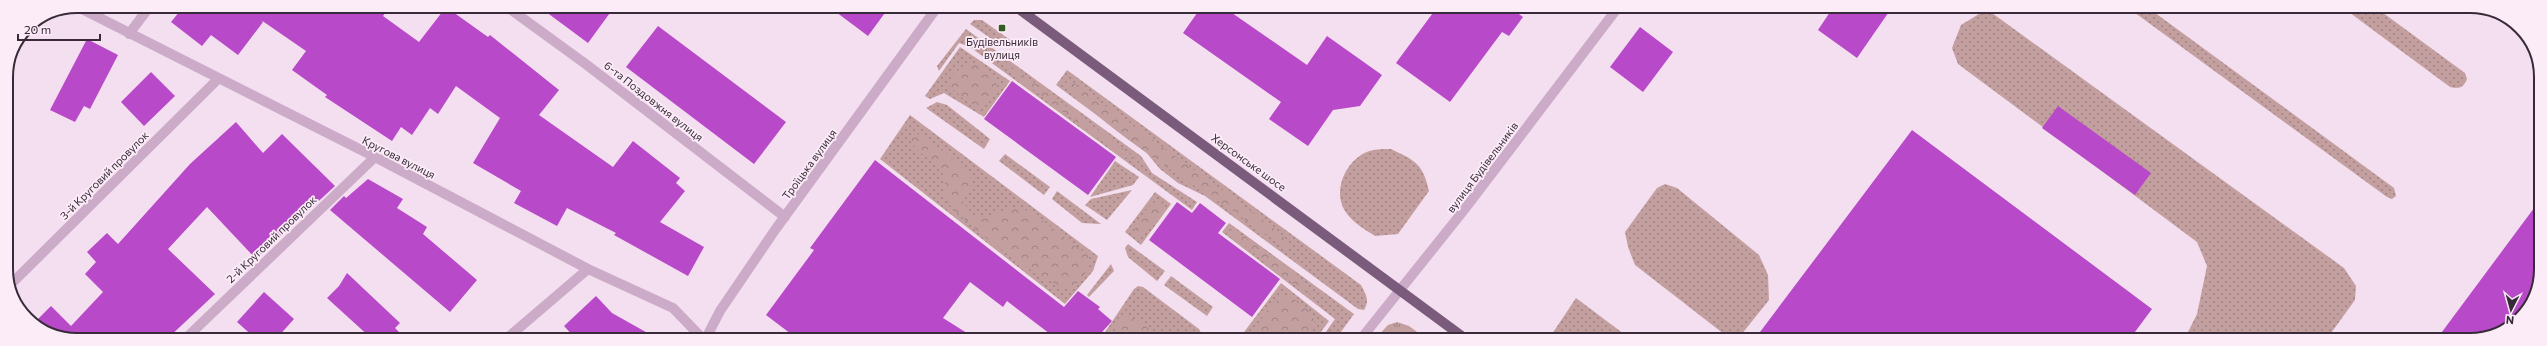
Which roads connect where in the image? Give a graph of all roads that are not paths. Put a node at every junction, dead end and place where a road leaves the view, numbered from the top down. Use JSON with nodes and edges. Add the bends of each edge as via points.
{"nodes":[{"id":1,"x":89,"y":13,"type":"edge"},
{"id":2,"x":145,"y":13,"type":"edge"},
{"id":3,"x":516,"y":13,"type":"edge"},
{"id":4,"x":933,"y":13,"type":"edge"},
{"id":5,"x":1024,"y":13,"type":"edge"},
{"id":6,"x":1614,"y":13,"type":"edge"},
{"id":7,"x":129,"y":34,"type":"junction"},
{"id":8,"x":218,"y":79,"type":"junction"},
{"id":9,"x":375,"y":157,"type":"junction"},
{"id":10,"x":785,"y":217,"type":"junction"},
{"id":11,"x":588,"y":269,"type":"junction"},
{"id":12,"x":14,"y":281,"type":"edge"},
{"id":13,"x":1400,"y":291,"type":"junction"},
{"id":14,"x":191,"y":333,"type":"edge"},
{"id":15,"x":513,"y":333,"type":"edge"},
{"id":16,"x":697,"y":333,"type":"edge"},
{"id":17,"x":708,"y":333,"type":"edge"},
{"id":18,"x":1366,"y":333,"type":"edge"},
{"id":19,"x":1457,"y":333,"type":"edge"}],
"edges":[{"from":1,"to":7,"type":"street","name":"Кругова вулиця"},
{"from":2,"to":7,"type":"street"},
{"from":3,"to":10,"type":"street","name":"6-та Поздовжня вулиця","via":[[587,64]]},
{"from":4,"to":10,"type":"street","name":"Троїцька вулиця"},
{"from":5,"to":13,"type":"main road","name":"Херсонське шосе"},
{"from":6,"to":13,"type":"street","name":"вулиця Будівельників"},
{"from":7,"to":8,"type":"street","name":"Кругова вулиця"},
{"from":8,"to":9,"type":"street","name":"Кругова вулиця"},
{"from":8,"to":12,"type":"street","name":"3-й Круговий провулок"},
{"from":9,"to":11,"type":"street","name":"Кругова вулиця"},
{"from":9,"to":14,"type":"street","name":"2-й Круговий провулок"},
{"from":10,"to":17,"type":"street","name":"Троїцька вулиця","via":[[720,311]]},
{"from":11,"to":15,"type":"street"},
{"from":11,"to":16,"type":"street","name":"Кругова вулиця","via":[[673,308]]},
{"from":13,"to":18,"type":"street","name":"вулиця Будівельників"},
{"from":13,"to":19,"type":"main road","name":"Херсонське шосе"}]}
